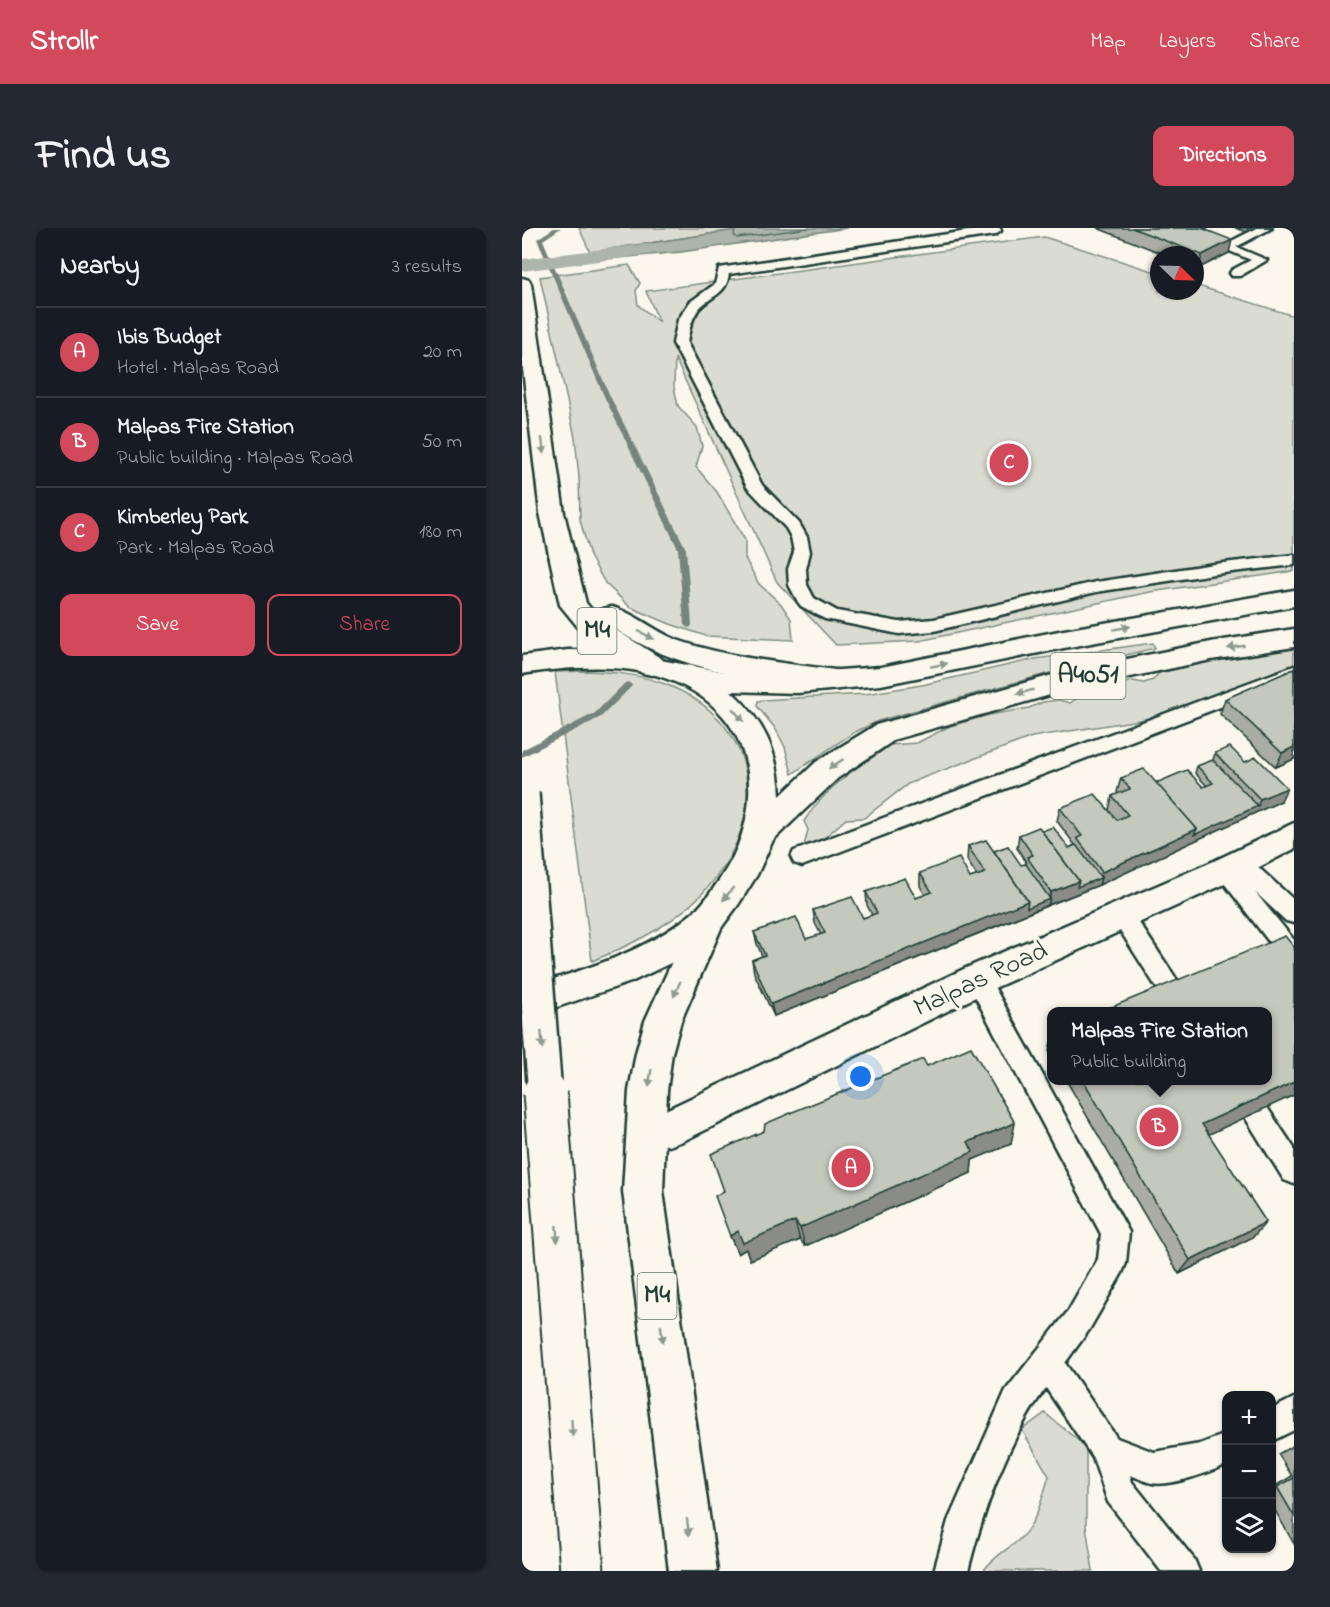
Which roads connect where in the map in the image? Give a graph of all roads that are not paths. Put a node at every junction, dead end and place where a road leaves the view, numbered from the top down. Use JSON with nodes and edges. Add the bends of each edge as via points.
{"nodes":[{"id":1,"x":994,"y":228,"type":"edge"},
{"id":2,"x":1266,"y":228,"type":"edge"},
{"id":3,"x":1236,"y":273,"type":"dead end"},
{"id":4,"x":522,"y":284,"type":"edge"},
{"id":5,"x":1294,"y":560,"type":"edge"},
{"id":6,"x":565,"y":575,"type":"junction"},
{"id":7,"x":1294,"y":598,"type":"edge"},
{"id":8,"x":1294,"y":638,"type":"edge"},
{"id":9,"x":522,"y":665,"type":"edge"},
{"id":10,"x":652,"y":666,"type":"junction"},
{"id":11,"x":1294,"y":672,"type":"edge"},
{"id":12,"x":683,"y":674,"type":"junction"},
{"id":13,"x":835,"y":679,"type":"junction"},
{"id":14,"x":522,"y":793,"type":"edge"},
{"id":15,"x":762,"y":831,"type":"junction"},
{"id":16,"x":1294,"y":836,"type":"edge"},
{"id":17,"x":802,"y":857,"type":"dead end"},
{"id":18,"x":1232,"y":866,"type":"junction"},
{"id":19,"x":1294,"y":914,"type":"edge"},
{"id":20,"x":1122,"y":916,"type":"junction"},
{"id":21,"x":708,"y":920,"type":"junction"},
{"id":22,"x":1294,"y":957,"type":"edge"},
{"id":23,"x":978,"y":979,"type":"junction"},
{"id":24,"x":522,"y":1004,"type":"edge"},
{"id":25,"x":1183,"y":1007,"type":"edge"},
{"id":26,"x":1237,"y":1085,"type":"edge"},
{"id":27,"x":669,"y":1128,"type":"dead end"},
{"id":28,"x":1294,"y":1171,"type":"edge"},
{"id":29,"x":1046,"y":1361,"type":"junction"},
{"id":30,"x":1294,"y":1413,"type":"edge"},
{"id":31,"x":1276,"y":1424,"type":"edge"},
{"id":32,"x":1106,"y":1450,"type":"junction"},
{"id":33,"x":1222,"y":1451,"type":"edge"},
{"id":34,"x":582,"y":1571,"type":"edge"},
{"id":35,"x":693,"y":1571,"type":"edge"},
{"id":36,"x":951,"y":1571,"type":"edge"},
{"id":37,"x":1182,"y":1571,"type":"edge"}],
"edges":[{"from":1,"to":5,"type":"lane","via":[[995,231],[723,271],[721,285],[695,305],[684,320],[680,343],[755,487],[799,537],[802,552],[798,585],[807,602],[831,615],[860,622],[899,628],[934,625],[1096,587]]},
{"from":2,"to":3,"type":"lane","via":[[1226,247],[1261,260]]},
{"from":4,"to":6,"type":"main road","number":"M4","one_way":true,"via":[[552,513]]},
{"from":6,"to":10,"type":"main road","number":"M4","via":[[573,605],[591,626]]},
{"from":6,"to":13,"type":"main road","one_way":true,"via":[[612,615],[645,636],[685,652],[759,669]]},
{"from":13,"to":7,"type":"main road","number":"A4051","one_way":true,"via":[[881,676]]},
{"from":8,"to":15,"type":"main road","number":"A4051","one_way":true,"via":[[1063,682],[886,732],[826,770]]},
{"from":9,"to":10,"type":"main road","via":[[587,657]]},
{"from":10,"to":12,"type":"main road"},
{"from":11,"to":17,"type":"lane"},
{"from":12,"to":13,"type":"main road","number":"A4051","via":[[759,683]]},
{"from":12,"to":15,"type":"main road","one_way":true,"via":[[729,705],[756,742],[764,764]]},
{"from":14,"to":34,"type":"main road","one_way":true,"bridge":true},
{"from":15,"to":21,"type":"main road","one_way":true,"via":[[753,856]]},
{"from":16,"to":18,"type":"main road","name":"Malpas Road"},
{"from":18,"to":19,"type":"lane"},
{"from":18,"to":20,"type":"main road","name":"Malpas Road"},
{"from":18,"to":22,"type":"lane"},
{"from":20,"to":23,"type":"main road","name":"Malpas Road"},
{"from":20,"to":25,"type":"lane"},
{"from":21,"to":24,"type":"main road","via":[[635,965]]},
{"from":21,"to":35,"type":"main road","number":"M4","one_way":true,"via":[[663,1021],[654,1053],[643,1191]]},
{"from":23,"to":27,"type":"main road","name":"Malpas Road"},
{"from":23,"to":29,"type":"lane","via":[[1115,1232],[1112,1263],[1079,1320]]},
{"from":26,"to":28,"type":"lane"},
{"from":29,"to":32,"type":"lane"},
{"from":29,"to":36,"type":"lane","via":[[1017,1401],[964,1521]]},
{"from":30,"to":31,"type":"lane"},
{"from":32,"to":33,"type":"lane","via":[[1154,1468],[1201,1460]]},
{"from":32,"to":37,"type":"lane","via":[[1119,1491]]}]}
